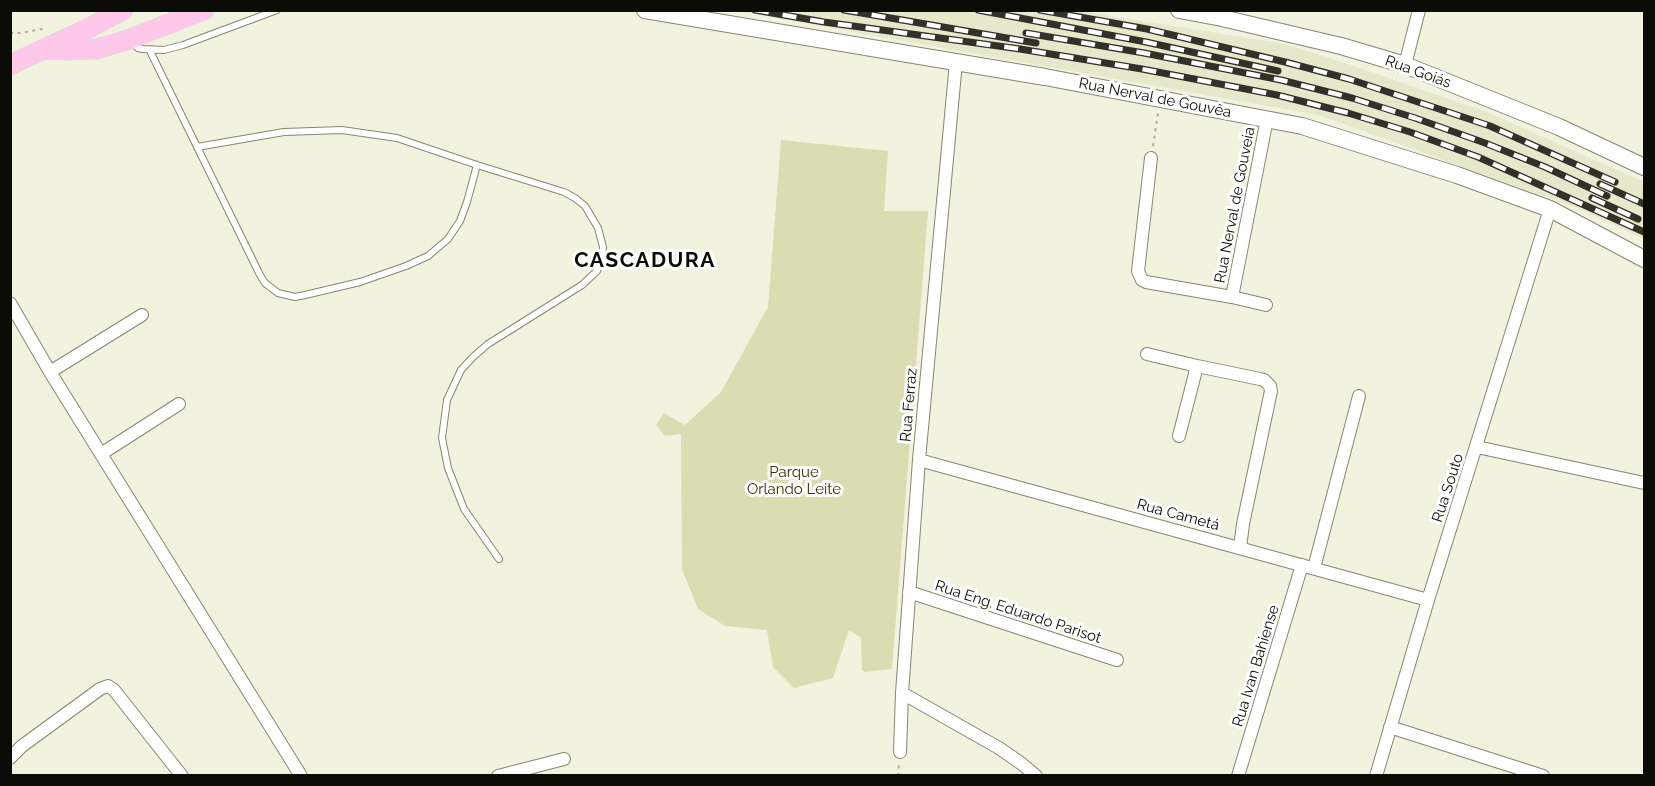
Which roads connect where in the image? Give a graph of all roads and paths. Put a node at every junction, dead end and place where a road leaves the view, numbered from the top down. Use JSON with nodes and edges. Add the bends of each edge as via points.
{"nodes":[{"id":1,"x":204,"y":10,"type":"edge"},
{"id":2,"x":277,"y":10,"type":"edge"},
{"id":3,"x":645,"y":10,"type":"edge"},
{"id":4,"x":1179,"y":10,"type":"edge"},
{"id":5,"x":1419,"y":10,"type":"edge"},
{"id":6,"x":114,"y":15,"type":"edge"},
{"id":7,"x":127,"y":40,"type":"junction"},
{"id":8,"x":46,"y":49,"type":"junction"},
{"id":9,"x":150,"y":51,"type":"junction"},
{"id":10,"x":956,"y":62,"type":"junction"},
{"id":11,"x":10,"y":65,"type":"edge"},
{"id":12,"x":1405,"y":65,"type":"junction"},
{"id":13,"x":1160,"y":99,"type":"junction"},
{"id":14,"x":1267,"y":119,"type":"junction"},
{"id":15,"x":197,"y":147,"type":"junction"},
{"id":16,"x":1151,"y":158,"type":"joint"},
{"id":17,"x":477,"y":165,"type":"junction"},
{"id":18,"x":1644,"y":167,"type":"edge"},
{"id":19,"x":1550,"y":209,"type":"junction"},
{"id":20,"x":1644,"y":259,"type":"edge"},
{"id":21,"x":1232,"y":297,"type":"junction"},
{"id":22,"x":10,"y":303,"type":"edge"},
{"id":23,"x":1266,"y":305,"type":"dead end"},
{"id":24,"x":142,"y":315,"type":"dead end"},
{"id":25,"x":1147,"y":354,"type":"dead end"},
{"id":26,"x":1197,"y":366,"type":"junction"},
{"id":27,"x":50,"y":372,"type":"junction"},
{"id":28,"x":1359,"y":396,"type":"dead end"},
{"id":29,"x":179,"y":404,"type":"dead end"},
{"id":30,"x":1179,"y":436,"type":"dead end"},
{"id":31,"x":1477,"y":447,"type":"junction"},
{"id":32,"x":101,"y":454,"type":"junction"},
{"id":33,"x":919,"y":460,"type":"junction"},
{"id":34,"x":1644,"y":483,"type":"edge"},
{"id":35,"x":1240,"y":548,"type":"junction"},
{"id":36,"x":499,"y":559,"type":"dead end"},
{"id":37,"x":1308,"y":567,"type":"junction"},
{"id":38,"x":909,"y":592,"type":"junction"},
{"id":39,"x":1428,"y":600,"type":"junction"},
{"id":40,"x":1117,"y":660,"type":"dead end"},
{"id":41,"x":902,"y":693,"type":"junction"},
{"id":42,"x":1390,"y":727,"type":"junction"},
{"id":43,"x":900,"y":752,"type":"dead end"},
{"id":44,"x":10,"y":758,"type":"edge"},
{"id":45,"x":564,"y":759,"type":"dead end"},
{"id":46,"x":182,"y":776,"type":"edge"},
{"id":47,"x":301,"y":776,"type":"edge"},
{"id":48,"x":498,"y":776,"type":"edge"},
{"id":49,"x":1036,"y":776,"type":"edge"},
{"id":50,"x":1239,"y":776,"type":"edge"},
{"id":51,"x":1376,"y":776,"type":"edge"},
{"id":52,"x":1543,"y":776,"type":"edge"}],
"edges":[{"from":1,"to":7,"type":"main road"},
{"from":2,"to":9,"type":"lane","via":[[183,45]]},
{"from":3,"to":10,"type":"main road","name":"Rua Nerval de Gouvêa"},
{"from":4,"to":12,"type":"main road","name":"Rua Goiás","via":[[1341,46]]},
{"from":5,"to":12,"type":"street"},
{"from":6,"to":8,"type":"main road"},
{"from":7,"to":8,"type":"main road","via":[[97,49]]},
{"from":7,"to":9,"type":"lane"},
{"from":8,"to":11,"type":"main road"},
{"from":9,"to":15,"type":"lane"},
{"from":10,"to":13,"type":"main road","name":"Rua Nerval de Gouvêa"},
{"from":10,"to":33,"type":"street","name":"Rua Ferraz"},
{"from":12,"to":18,"type":"main road","name":"Rua Goiás"},
{"from":13,"to":14,"type":"main road","name":"Rua Nerval de Gouvêa"},
{"from":13,"to":16,"type":"path"},
{"from":14,"to":19,"type":"main road","name":"Rua Nerval de Gouvêa","via":[[1341,137]]},
{"from":14,"to":21,"type":"street","name":"Rua Nerval de Gouveia"},
{"from":15,"to":17,"type":"lane","via":[[284,132],[342,130],[397,138]]},
{"from":15,"to":17,"type":"lane","via":[[260,275],[278,293],[295,297],[360,282],[428,256],[448,239],[460,221]]},
{"from":16,"to":21,"type":"street","name":"Rua Nerval de Gouveia","via":[[1139,276],[1146,282]]},
{"from":17,"to":36,"type":"lane","via":[[575,198],[585,206],[603,247],[597,271],[582,285],[472,357],[447,400],[442,438],[448,468],[464,509]]},
{"from":19,"to":20,"type":"main road","name":"Rua Nerval de Gouvêa"},
{"from":19,"to":31,"type":"street","name":"Rua Souto"},
{"from":21,"to":23,"type":"street","name":"Rua Nerval de Gouveia"},
{"from":22,"to":27,"type":"street"},
{"from":24,"to":27,"type":"street"},
{"from":25,"to":26,"type":"street"},
{"from":26,"to":30,"type":"street"},
{"from":26,"to":35,"type":"street","via":[[1264,380],[1270,386]]},
{"from":27,"to":32,"type":"street"},
{"from":28,"to":37,"type":"street","name":"Rua Ivan Bahiense"},
{"from":29,"to":32,"type":"street"},
{"from":31,"to":34,"type":"street"},
{"from":31,"to":39,"type":"street","name":"Rua Souto"},
{"from":32,"to":47,"type":"street"},
{"from":33,"to":35,"type":"street","name":"Rua Cametá"},
{"from":33,"to":38,"type":"street","name":"Rua Ferraz"},
{"from":35,"to":37,"type":"street","name":"Rua Cametá"},
{"from":37,"to":39,"type":"street","name":"Rua Cametá"},
{"from":37,"to":50,"type":"street","name":"Rua Ivan Bahiense"},
{"from":38,"to":40,"type":"street","name":"Rua Eng. Eduardo Parisot"},
{"from":38,"to":41,"type":"street","name":"Rua Ferraz"},
{"from":39,"to":42,"type":"street","name":"Rua Souto"},
{"from":41,"to":43,"type":"street","name":"Rua Ferraz"},
{"from":41,"to":49,"type":"street","via":[[999,748]]},
{"from":42,"to":51,"type":"street","name":"Rua Souto"},
{"from":42,"to":52,"type":"street"},
{"from":44,"to":46,"type":"street","via":[[108,686]]},
{"from":45,"to":48,"type":"street"}]}
